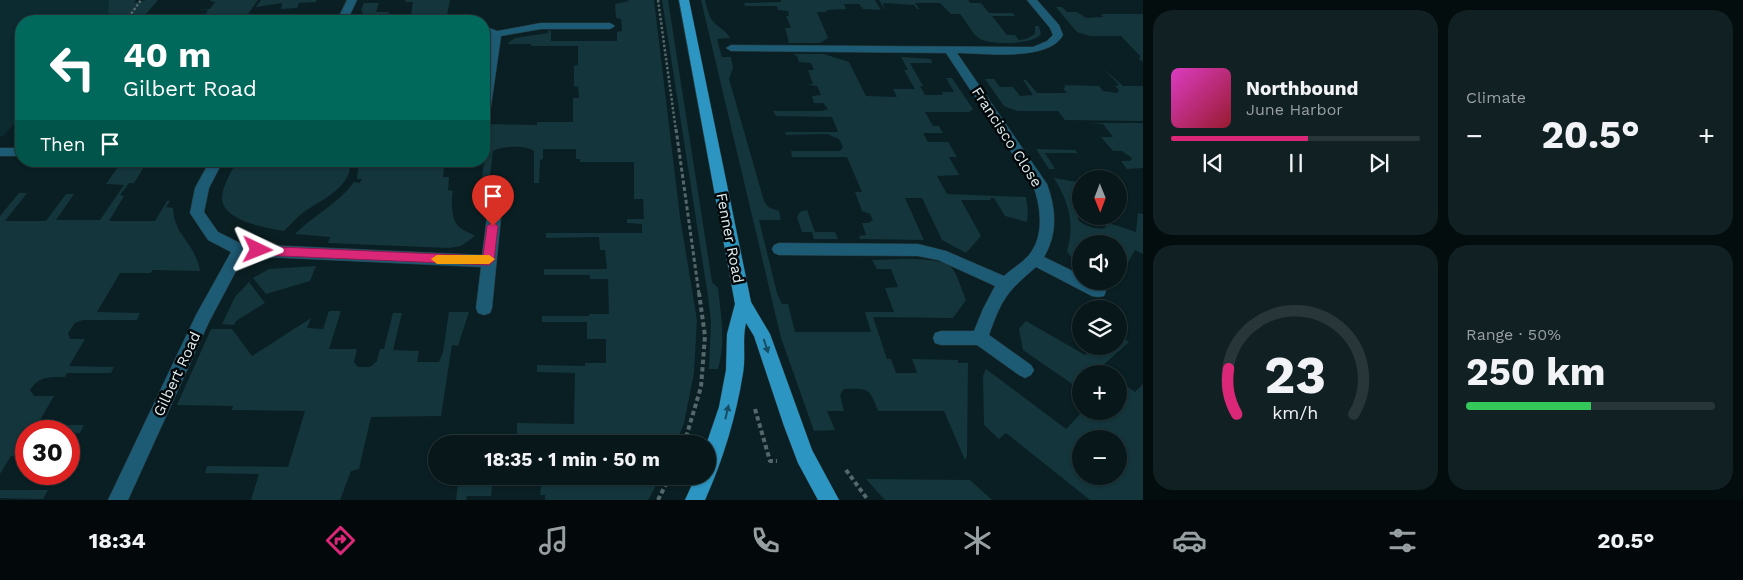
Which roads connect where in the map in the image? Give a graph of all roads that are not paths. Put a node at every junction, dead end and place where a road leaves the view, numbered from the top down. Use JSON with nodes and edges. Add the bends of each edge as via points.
{"nodes":[{"id":1,"x":352,"y":0,"type":"edge"},
{"id":2,"x":684,"y":0,"type":"edge"},
{"id":3,"x":1032,"y":0,"type":"edge"},
{"id":4,"x":345,"y":15,"type":"edge"},
{"id":5,"x":610,"y":26,"type":"dead end"},
{"id":6,"x":490,"y":32,"type":"edge"},
{"id":7,"x":496,"y":34,"type":"junction"},
{"id":8,"x":731,"y":48,"type":"dead end"},
{"id":9,"x":949,"y":50,"type":"junction"},
{"id":10,"x":490,"y":72,"type":"edge"},
{"id":11,"x":0,"y":152,"type":"edge"},
{"id":12,"x":15,"y":152,"type":"edge"},
{"id":13,"x":214,"y":167,"type":"edge"},
{"id":14,"x":494,"y":217,"type":"dead end"},
{"id":15,"x":779,"y":249,"type":"dead end"},
{"id":16,"x":240,"y":250,"type":"junction"},
{"id":17,"x":1035,"y":258,"type":"junction"},
{"id":18,"x":489,"y":261,"type":"junction"},
{"id":19,"x":1006,"y":284,"type":"junction"},
{"id":20,"x":1098,"y":291,"type":"dead end"},
{"id":21,"x":743,"y":304,"type":"junction"},
{"id":22,"x":484,"y":308,"type":"dead end"},
{"id":23,"x":940,"y":338,"type":"dead end"},
{"id":24,"x":980,"y":338,"type":"junction"},
{"id":25,"x":1025,"y":370,"type":"dead end"},
{"id":26,"x":716,"y":445,"type":"edge"},
{"id":27,"x":702,"y":485,"type":"edge"},
{"id":28,"x":118,"y":500,"type":"edge"},
{"id":29,"x":695,"y":500,"type":"edge"},
{"id":30,"x":829,"y":500,"type":"edge"}],
"edges":[{"from":1,"to":4,"type":"street"},
{"from":2,"to":21,"type":"main road","name":"Fenner Road"},
{"from":3,"to":9,"type":"street","via":[[1055,27],[1056,41],[1034,50]]},
{"from":5,"to":7,"type":"street","via":[[542,26]]},
{"from":6,"to":7,"type":"street"},
{"from":7,"to":10,"type":"street"},
{"from":8,"to":9,"type":"street"},
{"from":9,"to":17,"type":"street","name":"Francisco Close","via":[[1043,192],[1048,214],[1045,236]]},
{"from":11,"to":12,"type":"street"},
{"from":13,"to":16,"type":"street","via":[[202,188],[197,213],[213,236]]},
{"from":14,"to":18,"type":"street"},
{"from":15,"to":19,"type":"street","via":[[918,250],[941,255]]},
{"from":16,"to":18,"type":"street"},
{"from":16,"to":28,"type":"street","name":"Gilbert Road","via":[[202,320]]},
{"from":17,"to":19,"type":"street","name":"Francisco Close"},
{"from":17,"to":20,"type":"street"},
{"from":18,"to":22,"type":"street"},
{"from":19,"to":24,"type":"street","name":"Francisco Close","via":[[993,304]]},
{"from":26,"to":21,"type":"main road","name":"Fenner Road","one_way":true,"via":[[728,407],[735,370],[735,334]]},
{"from":21,"to":30,"type":"main road","one_way":true,"via":[[762,334],[805,456]]},
{"from":23,"to":24,"type":"street"},
{"from":24,"to":25,"type":"street"},
{"from":27,"to":29,"type":"main road","name":"Fenner Road"}]}
